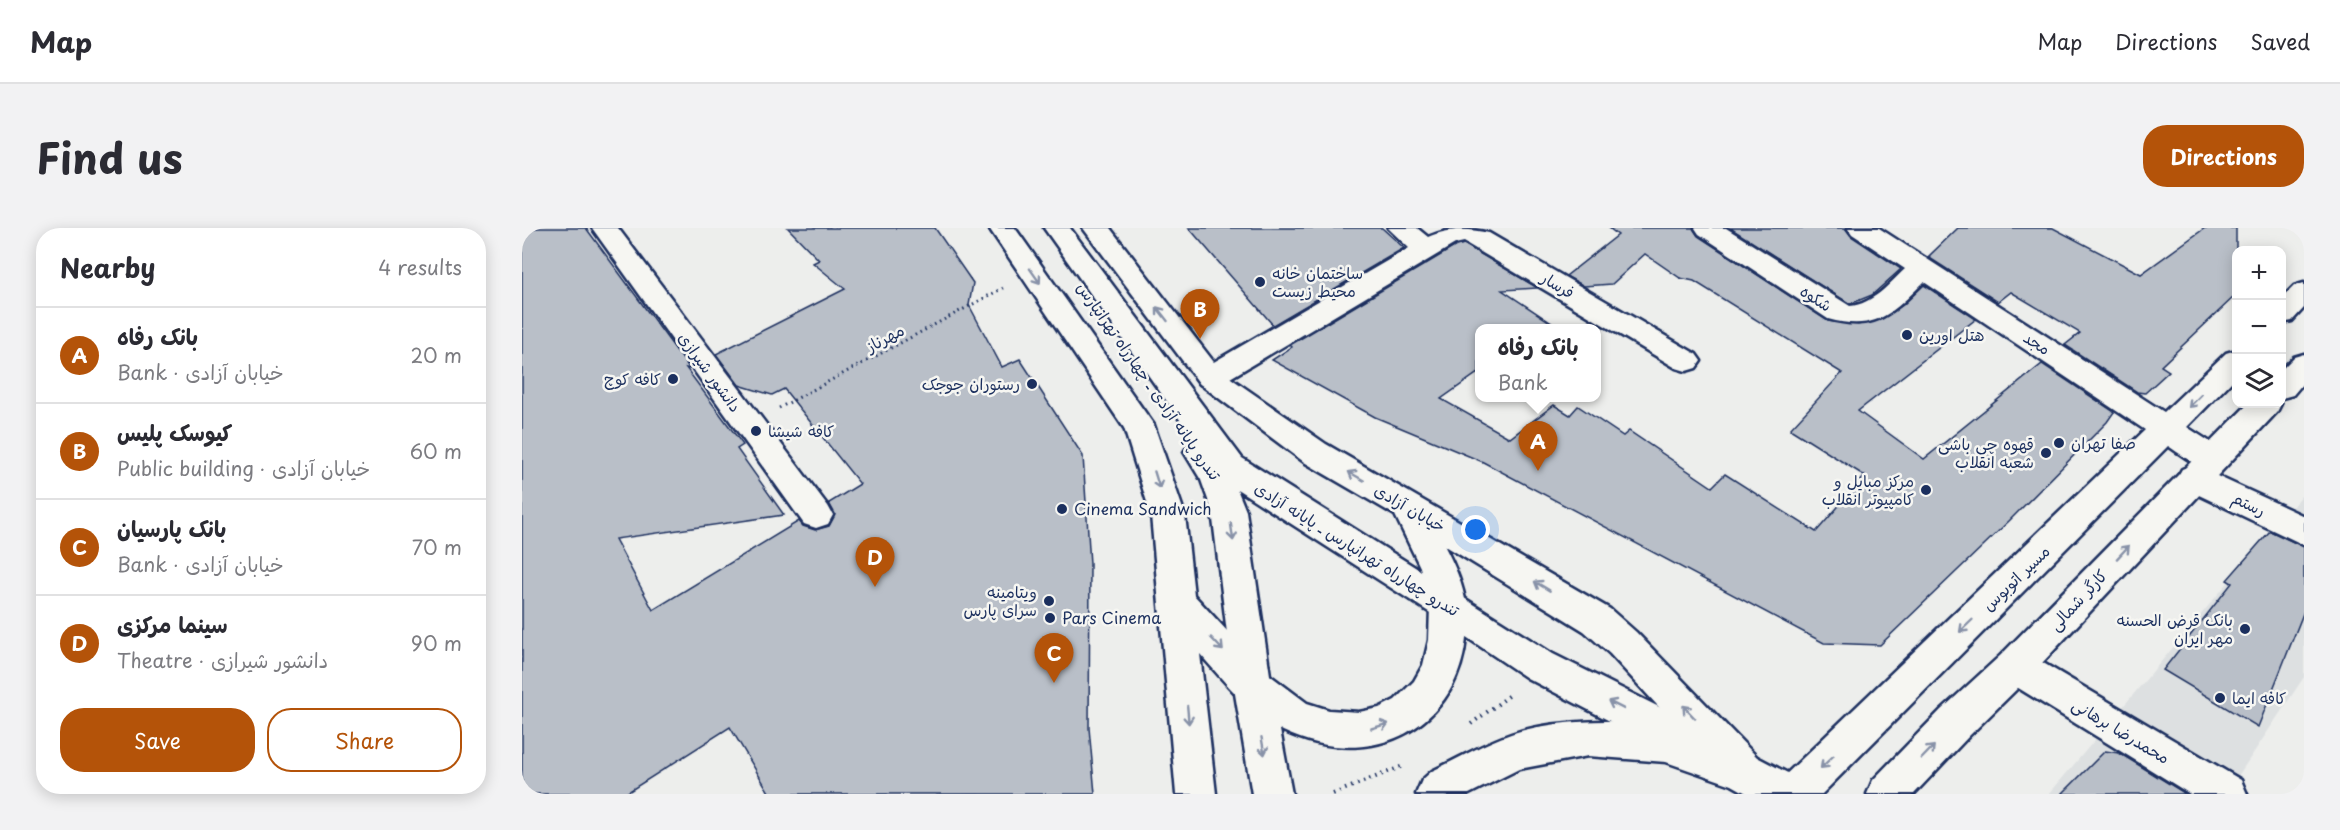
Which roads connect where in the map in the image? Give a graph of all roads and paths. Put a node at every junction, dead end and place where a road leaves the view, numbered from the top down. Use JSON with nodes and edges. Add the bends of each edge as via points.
{"nodes":[{"id":1,"x":605,"y":228,"type":"edge"},
{"id":2,"x":1002,"y":228,"type":"edge"},
{"id":3,"x":1040,"y":228,"type":"edge"},
{"id":4,"x":1057,"y":228,"type":"edge"},
{"id":5,"x":1096,"y":228,"type":"edge"},
{"id":6,"x":1401,"y":228,"type":"edge"},
{"id":7,"x":1708,"y":228,"type":"edge"},
{"id":8,"x":1861,"y":228,"type":"edge"},
{"id":9,"x":1426,"y":250,"type":"junction"},
{"id":10,"x":1922,"y":268,"type":"junction"},
{"id":11,"x":1032,"y":272,"type":"junction"},
{"id":12,"x":2304,"y":292,"type":"edge"},
{"id":13,"x":2286,"y":310,"type":"edge"},
{"id":14,"x":1686,"y":361,"type":"dead end"},
{"id":15,"x":2232,"y":364,"type":"edge"},
{"id":16,"x":2304,"y":364,"type":"edge"},
{"id":17,"x":1210,"y":377,"type":"junction"},
{"id":18,"x":2286,"y":383,"type":"edge"},
{"id":19,"x":2262,"y":408,"type":"edge"},
{"id":20,"x":749,"y":424,"type":"junction"},
{"id":21,"x":2168,"y":429,"type":"junction"},
{"id":22,"x":2203,"y":468,"type":"junction"},
{"id":23,"x":1407,"y":506,"type":"junction"},
{"id":24,"x":816,"y":515,"type":"dead end"},
{"id":25,"x":2304,"y":531,"type":"edge"},
{"id":26,"x":1177,"y":601,"type":"junction"},
{"id":27,"x":1448,"y":605,"type":"junction"},
{"id":28,"x":2015,"y":666,"type":"junction"},
{"id":29,"x":1252,"y":682,"type":"junction"},
{"id":30,"x":1743,"y":770,"type":"junction"},
{"id":31,"x":1196,"y":794,"type":"edge"},
{"id":32,"x":1272,"y":794,"type":"edge"},
{"id":33,"x":1436,"y":794,"type":"edge"},
{"id":34,"x":1787,"y":794,"type":"edge"},
{"id":35,"x":1794,"y":794,"type":"edge"},
{"id":36,"x":1887,"y":794,"type":"edge"},
{"id":37,"x":2227,"y":794,"type":"edge"}],
"edges":[{"from":1,"to":20,"type":"main road","name":"دانشور شیرازی"},
{"from":2,"to":11,"type":"main road"},
{"from":3,"to":29,"type":"main road","name":"تندرو پایانه آزادی ـ چهارراه تهرانپارس","one_way":true,"via":[[1220,484],[1229,511]]},
{"from":4,"to":27,"type":"main road","name":"تندرو چهارراه تهرانپارس ـ پایانه آزادی","via":[[1231,467]]},
{"from":17,"to":5,"type":"main road","name":"خیابان آزادی","one_way":true},
{"from":6,"to":9,"type":"main road"},
{"from":7,"to":10,"type":"main road","name":"شکوه","via":[[1838,312],[1852,316],[1875,311]]},
{"from":8,"to":10,"type":"main road","name":"مجد"},
{"from":9,"to":14,"type":"main road","name":"فرسار","via":[[1448,237],[1472,235]]},
{"from":9,"to":17,"type":"main road","name":"فرسار"},
{"from":10,"to":21,"type":"main road","name":"مجد"},
{"from":11,"to":20,"type":"path","name":"مهرناز"},
{"from":11,"to":26,"type":"main road","one_way":true,"via":[[1142,433],[1168,515]]},
{"from":12,"to":13,"type":"main road"},
{"from":15,"to":21,"type":"main road","name":"مسیر اتوبوس","one_way":true},
{"from":16,"to":18,"type":"main road"},
{"from":23,"to":17,"type":"main road","name":"خیابان آزادی","one_way":true,"via":[[1315,453],[1239,402]]},
{"from":19,"to":22,"type":"main road","name":"کارگر شمالی"},
{"from":20,"to":24,"type":"main road","name":"دانشور شیرازی"},
{"from":21,"to":22,"type":"main road","name":"مجد"},
{"from":21,"to":35,"type":"main road","name":"مسیر اتوبوس","one_way":true},
{"from":22,"to":25,"type":"main road","name":"رستم"},
{"from":28,"to":22,"type":"main road","name":"کارگر شمالی","one_way":true},
{"from":23,"to":27,"type":"main road","via":[[1440,572]]},
{"from":30,"to":23,"type":"main road","name":"خیابان آزادی","one_way":true,"via":[[1597,620]]},
{"from":26,"to":29,"type":"main road","one_way":true},
{"from":26,"to":31,"type":"main road","one_way":true},
{"from":29,"to":27,"type":"main road","one_way":true,"via":[[1295,717],[1330,730],[1381,728],[1403,717],[1434,684],[1446,659]]},
{"from":30,"to":27,"type":"main road","name":"تندرو چهارراه تهرانپارس ـ پایانه آزادی","one_way":true,"via":[[1540,666]]},
{"from":36,"to":28,"type":"main road","name":"کارگر شمالی","one_way":true},
{"from":28,"to":37,"type":"main road","name":"محمدرضا برهانی"},
{"from":29,"to":32,"type":"main road","name":"تندرو پایانه آزادی ـ چهارراه تهرانپارس","one_way":true},
{"from":30,"to":33,"type":"main road","via":[[1666,744],[1588,738],[1514,751],[1446,785]]},
{"from":30,"to":34,"type":"main road"}]}
